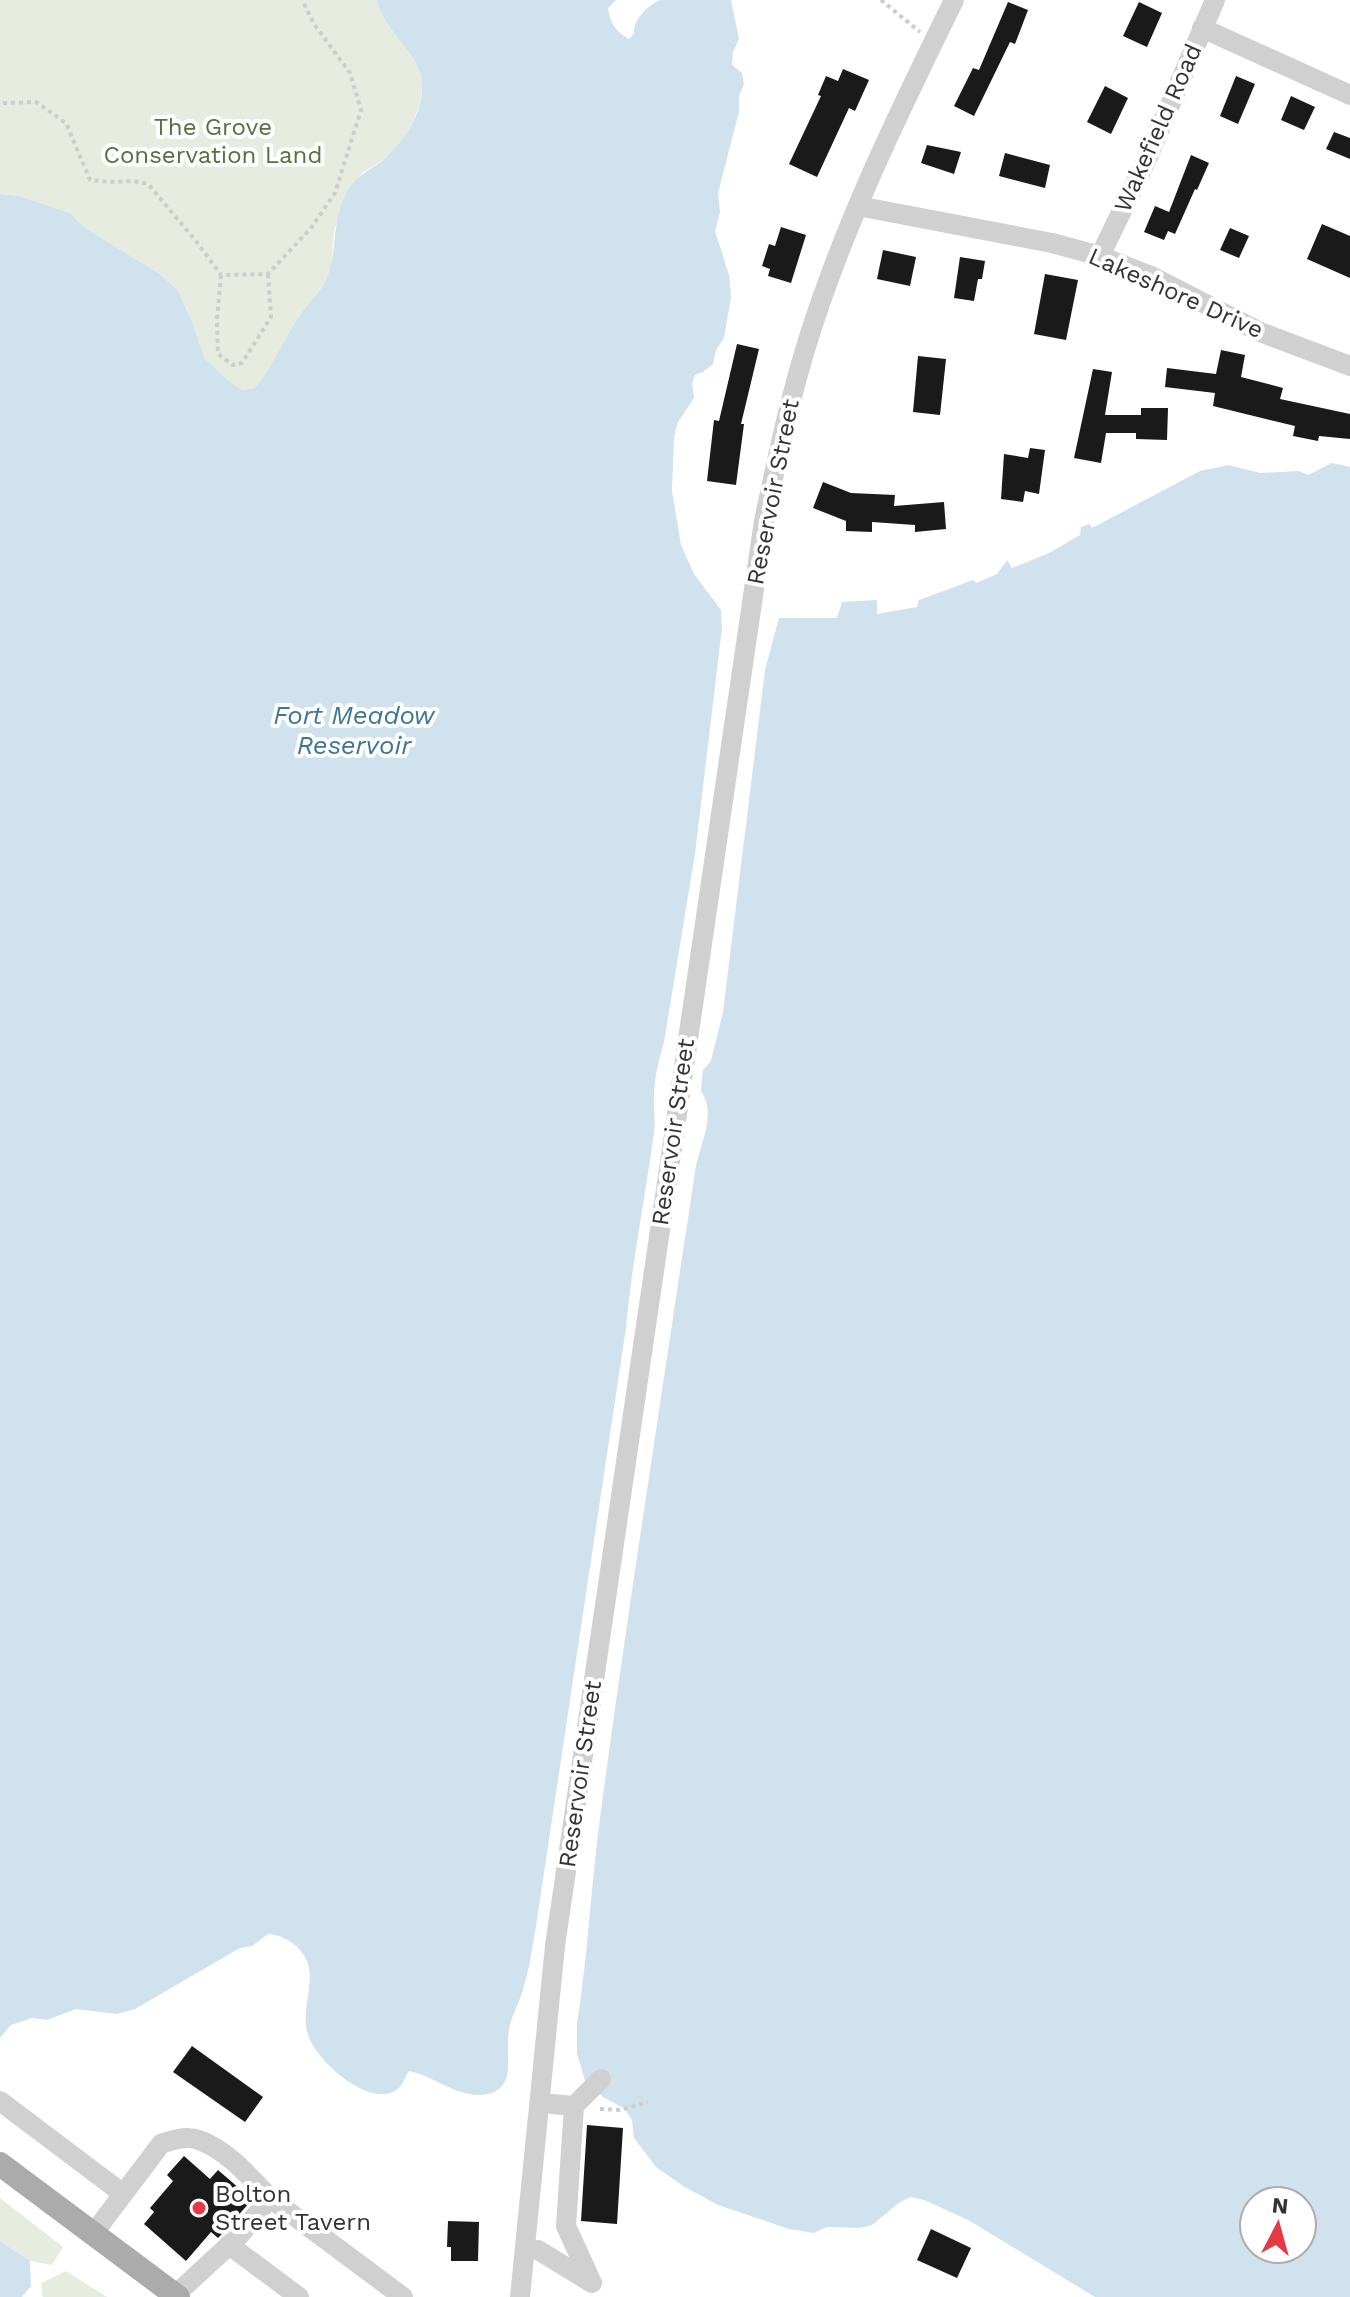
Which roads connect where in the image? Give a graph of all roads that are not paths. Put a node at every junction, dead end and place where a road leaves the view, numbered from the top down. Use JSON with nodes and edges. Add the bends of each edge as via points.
{"nodes":[{"id":1,"x":954,"y":0,"type":"edge"},
{"id":2,"x":1215,"y":0,"type":"edge"},
{"id":3,"x":1202,"y":28,"type":"junction"},
{"id":4,"x":1350,"y":95,"type":"edge"},
{"id":5,"x":858,"y":206,"type":"junction"},
{"id":6,"x":1100,"y":256,"type":"junction"},
{"id":7,"x":1350,"y":366,"type":"edge"},
{"id":8,"x":601,"y":2079,"type":"dead end"},
{"id":9,"x":0,"y":2101,"type":"edge"},
{"id":10,"x":552,"y":2104,"type":"dead end"},
{"id":11,"x":574,"y":2106,"type":"junction"},
{"id":12,"x":0,"y":2164,"type":"edge"},
{"id":13,"x":122,"y":2193,"type":"junction"},
{"id":14,"x":270,"y":2198,"type":"junction"},
{"id":15,"x":93,"y":2234,"type":"junction"},
{"id":16,"x":229,"y":2245,"type":"junction"},
{"id":17,"x":538,"y":2250,"type":"dead end"},
{"id":18,"x":591,"y":2290,"type":"edge"},
{"id":19,"x":176,"y":2296,"type":"edge"},
{"id":20,"x":299,"y":2297,"type":"edge"},
{"id":21,"x":403,"y":2297,"type":"edge"},
{"id":22,"x":520,"y":2297,"type":"edge"}],
"edges":[{"from":1,"to":5,"type":"street","name":"Reservoir Street"},
{"from":2,"to":3,"type":"street","name":"Wakefield Road"},
{"from":3,"to":4,"type":"street"},
{"from":3,"to":6,"type":"street","name":"Wakefield Road"},
{"from":5,"to":6,"type":"street","name":"Lakeshore Drive"},
{"from":5,"to":22,"type":"street","name":"Reservoir Street","via":[[793,395],[764,521],[745,638],[557,1934]]},
{"from":6,"to":7,"type":"street","name":"Lakeshore Drive","via":[[1260,332]]},
{"from":8,"to":11,"type":"street"},
{"from":9,"to":13,"type":"street"},
{"from":10,"to":11,"type":"street"},
{"from":11,"to":18,"type":"street","via":[[566,2226]]},
{"from":12,"to":15,"type":"main road"},
{"from":13,"to":14,"type":"street","via":[[161,2144],[197,2139],[231,2160]]},
{"from":13,"to":15,"type":"street"},
{"from":14,"to":16,"type":"street"},
{"from":14,"to":21,"type":"street"},
{"from":15,"to":19,"type":"main road"},
{"from":16,"to":19,"type":"street"},
{"from":16,"to":20,"type":"street"},
{"from":17,"to":18,"type":"street"}]}
